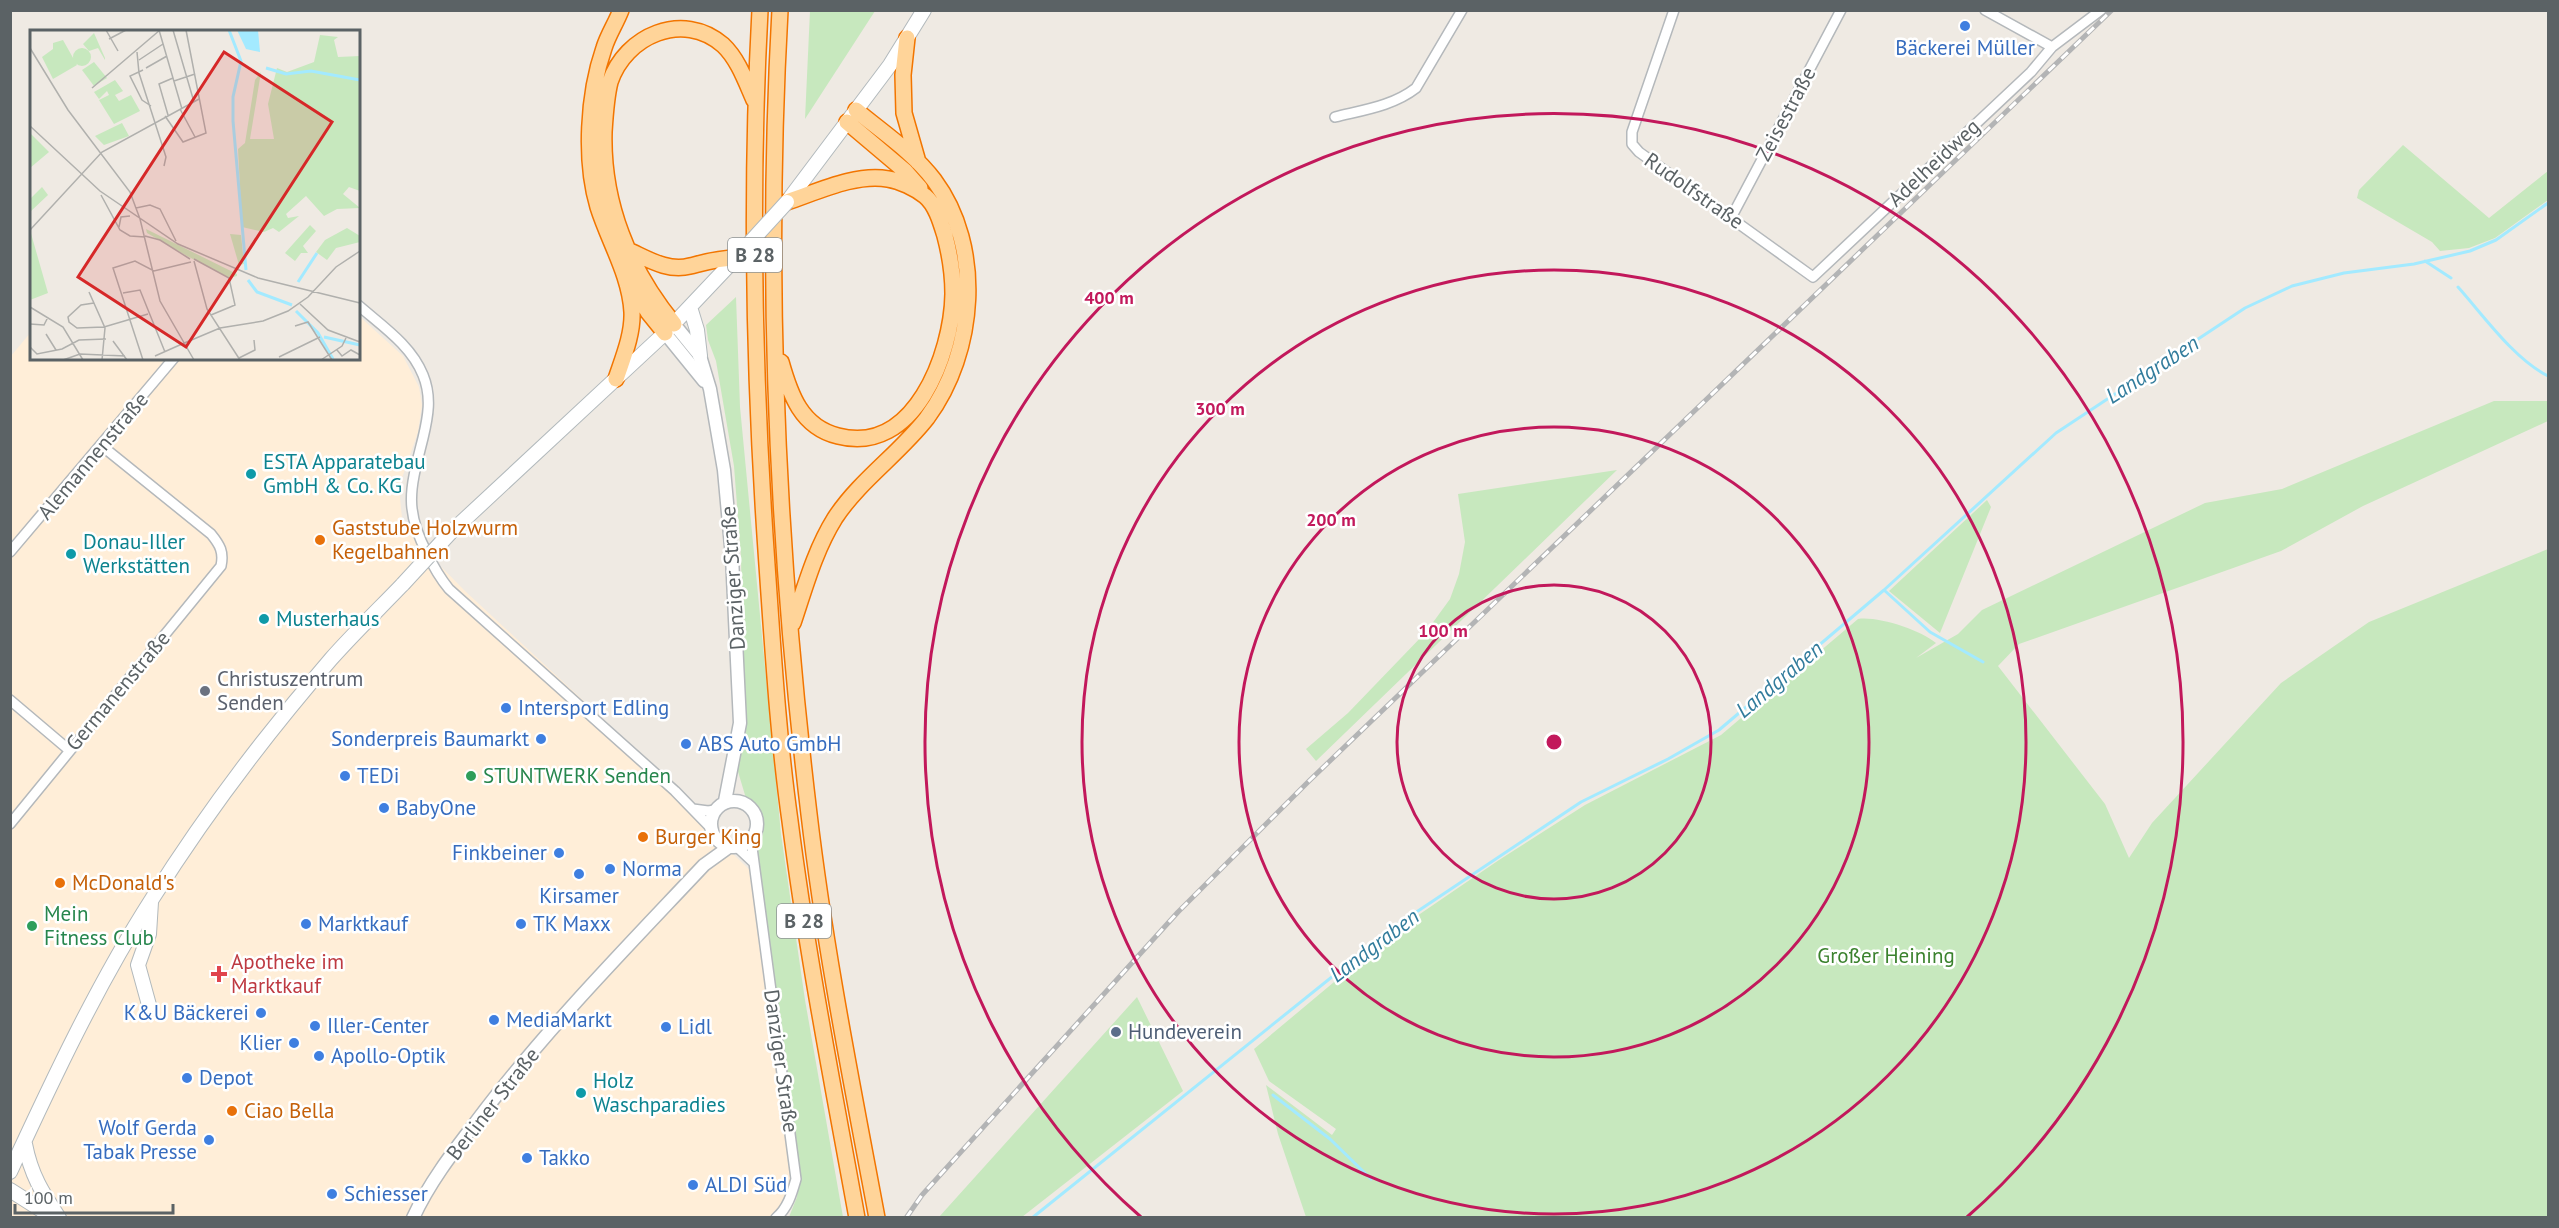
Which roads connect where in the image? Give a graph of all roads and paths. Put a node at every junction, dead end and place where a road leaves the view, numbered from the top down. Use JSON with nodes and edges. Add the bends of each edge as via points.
{"nodes":[{"id":1,"x":621,"y":10,"type":"edge"},
{"id":2,"x":760,"y":10,"type":"edge"},
{"id":3,"x":780,"y":10,"type":"edge"},
{"id":4,"x":924,"y":10,"type":"edge"},
{"id":5,"x":1462,"y":10,"type":"edge"},
{"id":6,"x":1674,"y":10,"type":"edge"},
{"id":7,"x":1841,"y":10,"type":"edge"},
{"id":8,"x":1985,"y":10,"type":"edge"},
{"id":9,"x":2009,"y":10,"type":"edge"},
{"id":10,"x":2101,"y":10,"type":"edge"},
{"id":11,"x":2001,"y":19,"type":"junction"},
{"id":12,"x":907,"y":38,"type":"junction"},
{"id":13,"x":2052,"y":47,"type":"junction"},
{"id":14,"x":756,"y":103,"type":"junction"},
{"id":15,"x":852,"y":116,"type":"junction"},
{"id":16,"x":1335,"y":117,"type":"dead end"},
{"id":17,"x":918,"y":162,"type":"junction"},
{"id":18,"x":926,"y":197,"type":"junction"},
{"id":19,"x":787,"y":202,"type":"junction"},
{"id":20,"x":1731,"y":218,"type":"junction"},
{"id":21,"x":628,"y":250,"type":"junction"},
{"id":22,"x":736,"y":258,"type":"junction"},
{"id":23,"x":621,"y":265,"type":"junction"},
{"id":24,"x":1813,"y":277,"type":"joint"},
{"id":25,"x":360,"y":307,"type":"edge"},
{"id":26,"x":690,"y":307,"type":"junction"},
{"id":27,"x":669,"y":328,"type":"junction"},
{"id":28,"x":774,"y":336,"type":"junction"},
{"id":29,"x":700,"y":356,"type":"junction"},
{"id":30,"x":172,"y":360,"type":"edge"},
{"id":31,"x":616,"y":379,"type":"junction"},
{"id":32,"x":710,"y":389,"type":"junction"},
{"id":33,"x":102,"y":446,"type":"junction"},
{"id":34,"x":10,"y":552,"type":"edge"},
{"id":35,"x":790,"y":631,"type":"junction"},
{"id":36,"x":10,"y":700,"type":"edge"},
{"id":37,"x":69,"y":750,"type":"junction"},
{"id":38,"x":733,"y":766,"type":"junction"},
{"id":39,"x":725,"y":801,"type":"junction"},
{"id":40,"x":743,"y":802,"type":"junction"},
{"id":41,"x":693,"y":809,"type":"junction"},
{"id":42,"x":715,"y":810,"type":"junction"},
{"id":43,"x":10,"y":824,"type":"edge"},
{"id":44,"x":712,"y":832,"type":"junction"},
{"id":45,"x":751,"y":840,"type":"junction"},
{"id":46,"x":733,"y":847,"type":"junction"},
{"id":47,"x":754,"y":863,"type":"junction"},
{"id":48,"x":704,"y":865,"type":"junction"},
{"id":49,"x":152,"y":899,"type":"junction"},
{"id":50,"x":149,"y":1005,"type":"dead end"},
{"id":51,"x":25,"y":1144,"type":"junction"},
{"id":52,"x":10,"y":1172,"type":"edge"},
{"id":53,"x":10,"y":1190,"type":"edge"},
{"id":54,"x":877,"y":1217,"type":"edge"},
{"id":55,"x":54,"y":1218,"type":"edge"},
{"id":56,"x":60,"y":1218,"type":"edge"},
{"id":57,"x":413,"y":1218,"type":"edge"},
{"id":58,"x":776,"y":1218,"type":"edge"},
{"id":59,"x":857,"y":1218,"type":"edge"}],
"edges":[{"from":1,"to":23,"type":"highway","via":[[604,48],[589,135],[598,206]]},
{"from":2,"to":14,"type":"highway","number":"B 28"},
{"from":3,"to":28,"type":"highway","number":"B 28","via":[[774,153]]},
{"from":4,"to":12,"type":"main road"},
{"from":5,"to":16,"type":"street","via":[[1416,88],[1387,104]]},
{"from":6,"to":20,"type":"street","name":"Rudolfstraße","via":[[1632,132],[1632,144]]},
{"from":7,"to":20,"type":"street","name":"Zeisestraße"},
{"from":8,"to":11,"type":"street"},
{"from":9,"to":11,"type":"street"},
{"from":10,"to":13,"type":"street","name":"Adelheidweg"},
{"from":11,"to":13,"type":"street"},
{"from":12,"to":15,"type":"main road"},
{"from":12,"to":17,"type":"highway","via":[[904,112]]},
{"from":13,"to":24,"type":"street","name":"Adelheidweg","via":[[2037,66]]},
{"from":14,"to":21,"type":"highway","via":[[730,54],[702,33],[661,30],[629,50],[610,83],[604,115],[605,179]]},
{"from":14,"to":59,"type":"highway","number":"B 28","via":[[755,338],[774,656],[789,818]]},
{"from":15,"to":17,"type":"highway"},
{"from":15,"to":18,"type":"highway"},
{"from":15,"to":19,"type":"main road"},
{"from":17,"to":35,"type":"highway","via":[[948,201],[960,229],[967,278],[963,339],[953,370],[926,418],[860,486],[821,542]]},
{"from":18,"to":19,"type":"highway","via":[[906,185],[873,178]]},
{"from":18,"to":28,"type":"highway","via":[[935,210],[948,247],[951,316],[933,378],[911,412],[898,424],[861,439],[832,435],[818,428],[791,396]]},
{"from":19,"to":22,"type":"main road","bridge":true},
{"from":20,"to":24,"type":"street","name":"Rudolfstraße"},
{"from":21,"to":22,"type":"highway","via":[[671,267]]},
{"from":21,"to":27,"type":"highway"},
{"from":22,"to":26,"type":"main road"},
{"from":23,"to":27,"type":"highway","via":[[648,312]]},
{"from":23,"to":31,"type":"highway","via":[[632,313]]},
{"from":25,"to":41,"type":"street","via":[[403,344],[428,388],[427,423],[412,483],[411,516],[444,583]]},
{"from":26,"to":27,"type":"main road"},
{"from":26,"to":29,"type":"main road"},
{"from":27,"to":29,"type":"street","name":"Danziger Straße"},
{"from":27,"to":31,"type":"main road"},
{"from":27,"to":32,"type":"street","name":"Danziger Straße"},
{"from":28,"to":35,"type":"highway","number":"B 28"},
{"from":29,"to":32,"type":"street","name":"Danziger Straße"},
{"from":30,"to":33,"type":"street","name":"Alemannenstraße"},
{"from":31,"to":49,"type":"main road","bridge":true,"via":[[450,533],[332,659],[231,783]]},
{"from":32,"to":38,"type":"street","name":"Danziger Straße","via":[[724,470],[732,557],[740,723]]},
{"from":33,"to":34,"type":"street","name":"Alemannenstraße"},
{"from":33,"to":37,"type":"street","name":"Germanenstraße","via":[[211,534],[223,557],[210,580]]},
{"from":35,"to":54,"type":"highway","number":"B 28","via":[[819,885]]},
{"from":36,"to":37,"type":"street"},
{"from":37,"to":43,"type":"street","name":"Germanenstraße"},
{"from":38,"to":39,"type":"street","name":"Danziger Straße"},
{"from":38,"to":40,"type":"street","name":"Danziger Straße"},
{"from":39,"to":40,"type":"street"},
{"from":39,"to":42,"type":"street"},
{"from":40,"to":45,"type":"street","name":"Danziger Straße","via":[[757,819]]},
{"from":41,"to":42,"type":"street"},
{"from":41,"to":44,"type":"street"},
{"from":42,"to":44,"type":"street"},
{"from":44,"to":46,"type":"street"},
{"from":44,"to":48,"type":"street","name":"Berliner Straße"},
{"from":45,"to":46,"type":"street"},
{"from":45,"to":47,"type":"street","name":"Danziger Straße"},
{"from":46,"to":47,"type":"street"},
{"from":46,"to":48,"type":"street","name":"Berliner Straße"},
{"from":47,"to":58,"type":"street","name":"Danziger Straße","via":[[796,1179],[782,1213]]},
{"from":48,"to":57,"type":"street","name":"Berliner Straße","via":[[514,1073],[457,1147]]},
{"from":49,"to":50,"type":"main road","via":[[149,934],[138,965]]},
{"from":49,"to":51,"type":"main road","via":[[70,1047]]},
{"from":51,"to":52,"type":"main road"},
{"from":51,"to":56,"type":"main road","via":[[36,1182]]},
{"from":53,"to":55,"type":"main road"}]}
